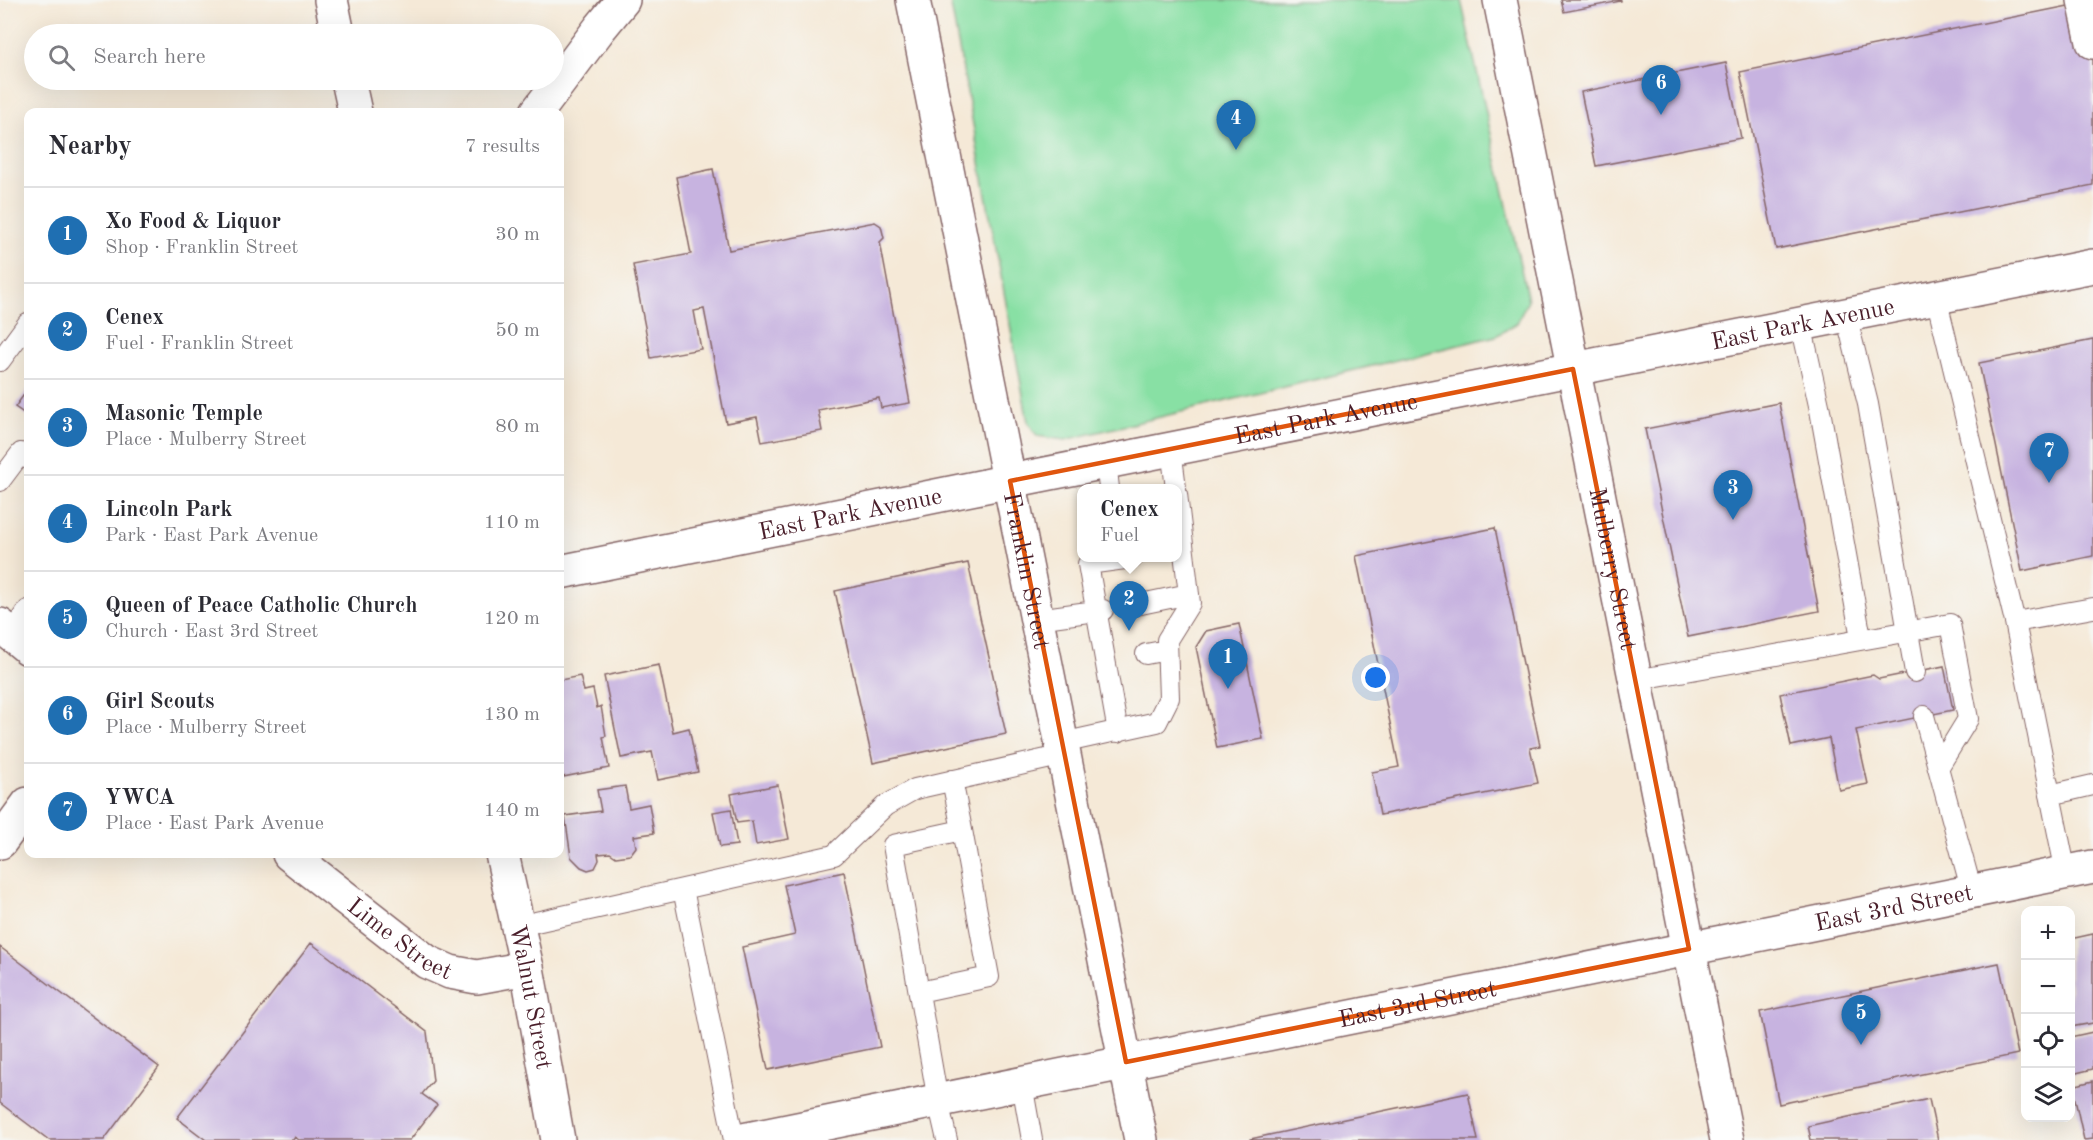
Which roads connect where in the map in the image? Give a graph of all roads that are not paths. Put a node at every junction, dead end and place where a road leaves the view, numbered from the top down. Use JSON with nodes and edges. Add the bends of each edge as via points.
{"nodes":[{"id":1,"x":331,"y":0,"type":"edge"},
{"id":2,"x":623,"y":0,"type":"edge"},
{"id":3,"x":914,"y":0,"type":"edge"},
{"id":4,"x":1500,"y":0,"type":"edge"},
{"id":5,"x":2085,"y":0,"type":"edge"},
{"id":6,"x":598,"y":14,"type":"edge"},
{"id":7,"x":336,"y":24,"type":"edge"},
{"id":8,"x":2093,"y":42,"type":"edge"},
{"id":9,"x":564,"y":69,"type":"edge"},
{"id":10,"x":350,"y":90,"type":"edge"},
{"id":11,"x":551,"y":90,"type":"edge"},
{"id":12,"x":354,"y":108,"type":"edge"},
{"id":13,"x":539,"y":108,"type":"edge"},
{"id":14,"x":2093,"y":266,"type":"edge"},
{"id":15,"x":1936,"y":297,"type":"junction"},
{"id":16,"x":1846,"y":315,"type":"junction"},
{"id":17,"x":1802,"y":324,"type":"junction"},
{"id":18,"x":24,"y":328,"type":"edge"},
{"id":19,"x":0,"y":361,"type":"edge"},
{"id":20,"x":1573,"y":369,"type":"junction"},
{"id":21,"x":1172,"y":449,"type":"junction"},
{"id":22,"x":24,"y":456,"type":"edge"},
{"id":23,"x":1107,"y":475,"type":"edge"},
{"id":24,"x":0,"y":481,"type":"edge"},
{"id":25,"x":1010,"y":481,"type":"junction"},
{"id":26,"x":1176,"y":484,"type":"edge"},
{"id":27,"x":1182,"y":561,"type":"edge"},
{"id":28,"x":1099,"y":562,"type":"edge"},
{"id":29,"x":564,"y":571,"type":"edge"},
{"id":30,"x":1188,"y":594,"type":"junction"},
{"id":31,"x":1136,"y":605,"type":"dead end"},
{"id":32,"x":2093,"y":608,"type":"edge"},
{"id":33,"x":1100,"y":611,"type":"junction"},
{"id":34,"x":1037,"y":619,"type":"junction"},
{"id":35,"x":2015,"y":622,"type":"junction"},
{"id":36,"x":1908,"y":631,"type":"junction"},
{"id":37,"x":1861,"y":638,"type":"junction"},
{"id":38,"x":1167,"y":650,"type":"junction"},
{"id":39,"x":1146,"y":654,"type":"dead end"},
{"id":40,"x":1915,"y":672,"type":"dead end"},
{"id":41,"x":1635,"y":680,"type":"junction"},
{"id":42,"x":1924,"y":716,"type":"dead end"},
{"id":43,"x":1118,"y":732,"type":"junction"},
{"id":44,"x":1063,"y":749,"type":"junction"},
{"id":45,"x":1938,"y":768,"type":"junction"},
{"id":46,"x":952,"y":780,"type":"junction"},
{"id":47,"x":2093,"y":785,"type":"edge"},
{"id":48,"x":2050,"y":795,"type":"junction"},
{"id":49,"x":24,"y":809,"type":"edge"},
{"id":50,"x":962,"y":830,"type":"junction"},
{"id":51,"x":0,"y":842,"type":"edge"},
{"id":52,"x":294,"y":858,"type":"edge"},
{"id":53,"x":503,"y":858,"type":"edge"},
{"id":54,"x":2079,"y":870,"type":"edge"},
{"id":55,"x":683,"y":889,"type":"junction"},
{"id":56,"x":1972,"y":892,"type":"junction"},
{"id":57,"x":518,"y":926,"type":"junction"},
{"id":58,"x":1689,"y":949,"type":"junction"},
{"id":59,"x":527,"y":968,"type":"junction"},
{"id":60,"x":919,"y":992,"type":"junction"},
{"id":61,"x":1126,"y":1062,"type":"junction"},
{"id":62,"x":1022,"y":1083,"type":"junction"},
{"id":63,"x":938,"y":1101,"type":"junction"},
{"id":64,"x":558,"y":1140,"type":"edge"},
{"id":65,"x":734,"y":1140,"type":"edge"},
{"id":66,"x":743,"y":1140,"type":"edge"},
{"id":67,"x":947,"y":1140,"type":"edge"},
{"id":68,"x":1032,"y":1140,"type":"edge"},
{"id":69,"x":1141,"y":1140,"type":"edge"},
{"id":70,"x":1727,"y":1140,"type":"edge"}],
"edges":[{"from":1,"to":7,"type":"street"},
{"from":2,"to":6,"type":"street"},
{"from":3,"to":25,"type":"street","name":"Franklin Street"},
{"from":4,"to":20,"type":"street","name":"Mulberry Street"},
{"from":5,"to":8,"type":"street"},
{"from":6,"to":9,"type":"street"},
{"from":10,"to":12,"type":"street"},
{"from":11,"to":13,"type":"street"},
{"from":14,"to":15,"type":"street","name":"East Park Avenue"},
{"from":15,"to":16,"type":"street","name":"East Park Avenue"},
{"from":15,"to":35,"type":"lane"},
{"from":16,"to":17,"type":"street","name":"East Park Avenue"},
{"from":16,"to":36,"type":"lane","via":[[1868,404]]},
{"from":17,"to":20,"type":"street","name":"East Park Avenue"},
{"from":17,"to":37,"type":"lane"},
{"from":18,"to":19,"type":"lane"},
{"from":20,"to":21,"type":"street","name":"East Park Avenue"},
{"from":20,"to":41,"type":"street","name":"Mulberry Street"},
{"from":21,"to":23,"type":"street","name":"East Park Avenue"},
{"from":21,"to":26,"type":"lane"},
{"from":22,"to":24,"type":"lane","via":[[21,453]]},
{"from":23,"to":25,"type":"street","name":"East Park Avenue"},
{"from":25,"to":29,"type":"street","name":"East Park Avenue"},
{"from":25,"to":34,"type":"street","name":"Franklin Street"},
{"from":27,"to":30,"type":"lane"},
{"from":28,"to":33,"type":"lane","via":[[1088,564]]},
{"from":30,"to":31,"type":"lane"},
{"from":30,"to":38,"type":"lane","via":[[1190,603],[1167,640]]},
{"from":32,"to":35,"type":"lane"},
{"from":33,"to":34,"type":"lane"},
{"from":33,"to":43,"type":"lane"},
{"from":34,"to":44,"type":"street","name":"Franklin Street"},
{"from":35,"to":48,"type":"lane"},
{"from":36,"to":37,"type":"lane"},
{"from":36,"to":40,"type":"lane"},
{"from":36,"to":45,"type":"lane","via":[[1950,624],[1968,719]]},
{"from":37,"to":41,"type":"lane"},
{"from":38,"to":39,"type":"lane"},
{"from":38,"to":43,"type":"lane","via":[[1169,698],[1157,722]]},
{"from":41,"to":58,"type":"street","name":"Mulberry Street"},
{"from":42,"to":45,"type":"lane"},
{"from":43,"to":44,"type":"lane"},
{"from":44,"to":46,"type":"lane"},
{"from":44,"to":61,"type":"street","name":"Franklin Street"},
{"from":45,"to":56,"type":"lane"},
{"from":46,"to":50,"type":"lane"},
{"from":46,"to":55,"type":"lane","via":[[915,789],[885,807],[834,855]]},
{"from":47,"to":48,"type":"lane"},
{"from":48,"to":54,"type":"lane"},
{"from":49,"to":51,"type":"street"},
{"from":50,"to":60,"type":"lane","via":[[893,845]]},
{"from":50,"to":60,"type":"lane","via":[[989,977]]},
{"from":52,"to":59,"type":"street","name":"Lime Street","via":[[428,962],[450,972],[477,977]]},
{"from":53,"to":57,"type":"street","name":"Walnut Street"},
{"from":54,"to":56,"type":"street","name":"East 3rd Street"},
{"from":55,"to":57,"type":"lane"},
{"from":55,"to":65,"type":"lane"},
{"from":56,"to":58,"type":"street","name":"East 3rd Street"},
{"from":57,"to":59,"type":"street","name":"Walnut Street"},
{"from":58,"to":61,"type":"street","name":"East 3rd Street"},
{"from":58,"to":70,"type":"street","name":"Mulberry Street"},
{"from":59,"to":64,"type":"street","name":"Walnut Street"},
{"from":60,"to":63,"type":"lane"},
{"from":61,"to":62,"type":"street","name":"East 3rd Street"},
{"from":61,"to":69,"type":"street","name":"Franklin Street"},
{"from":62,"to":63,"type":"street","name":"East 3rd Street"},
{"from":62,"to":68,"type":"lane"},
{"from":63,"to":66,"type":"street","name":"East 3rd Street"},
{"from":63,"to":67,"type":"lane"}]}
